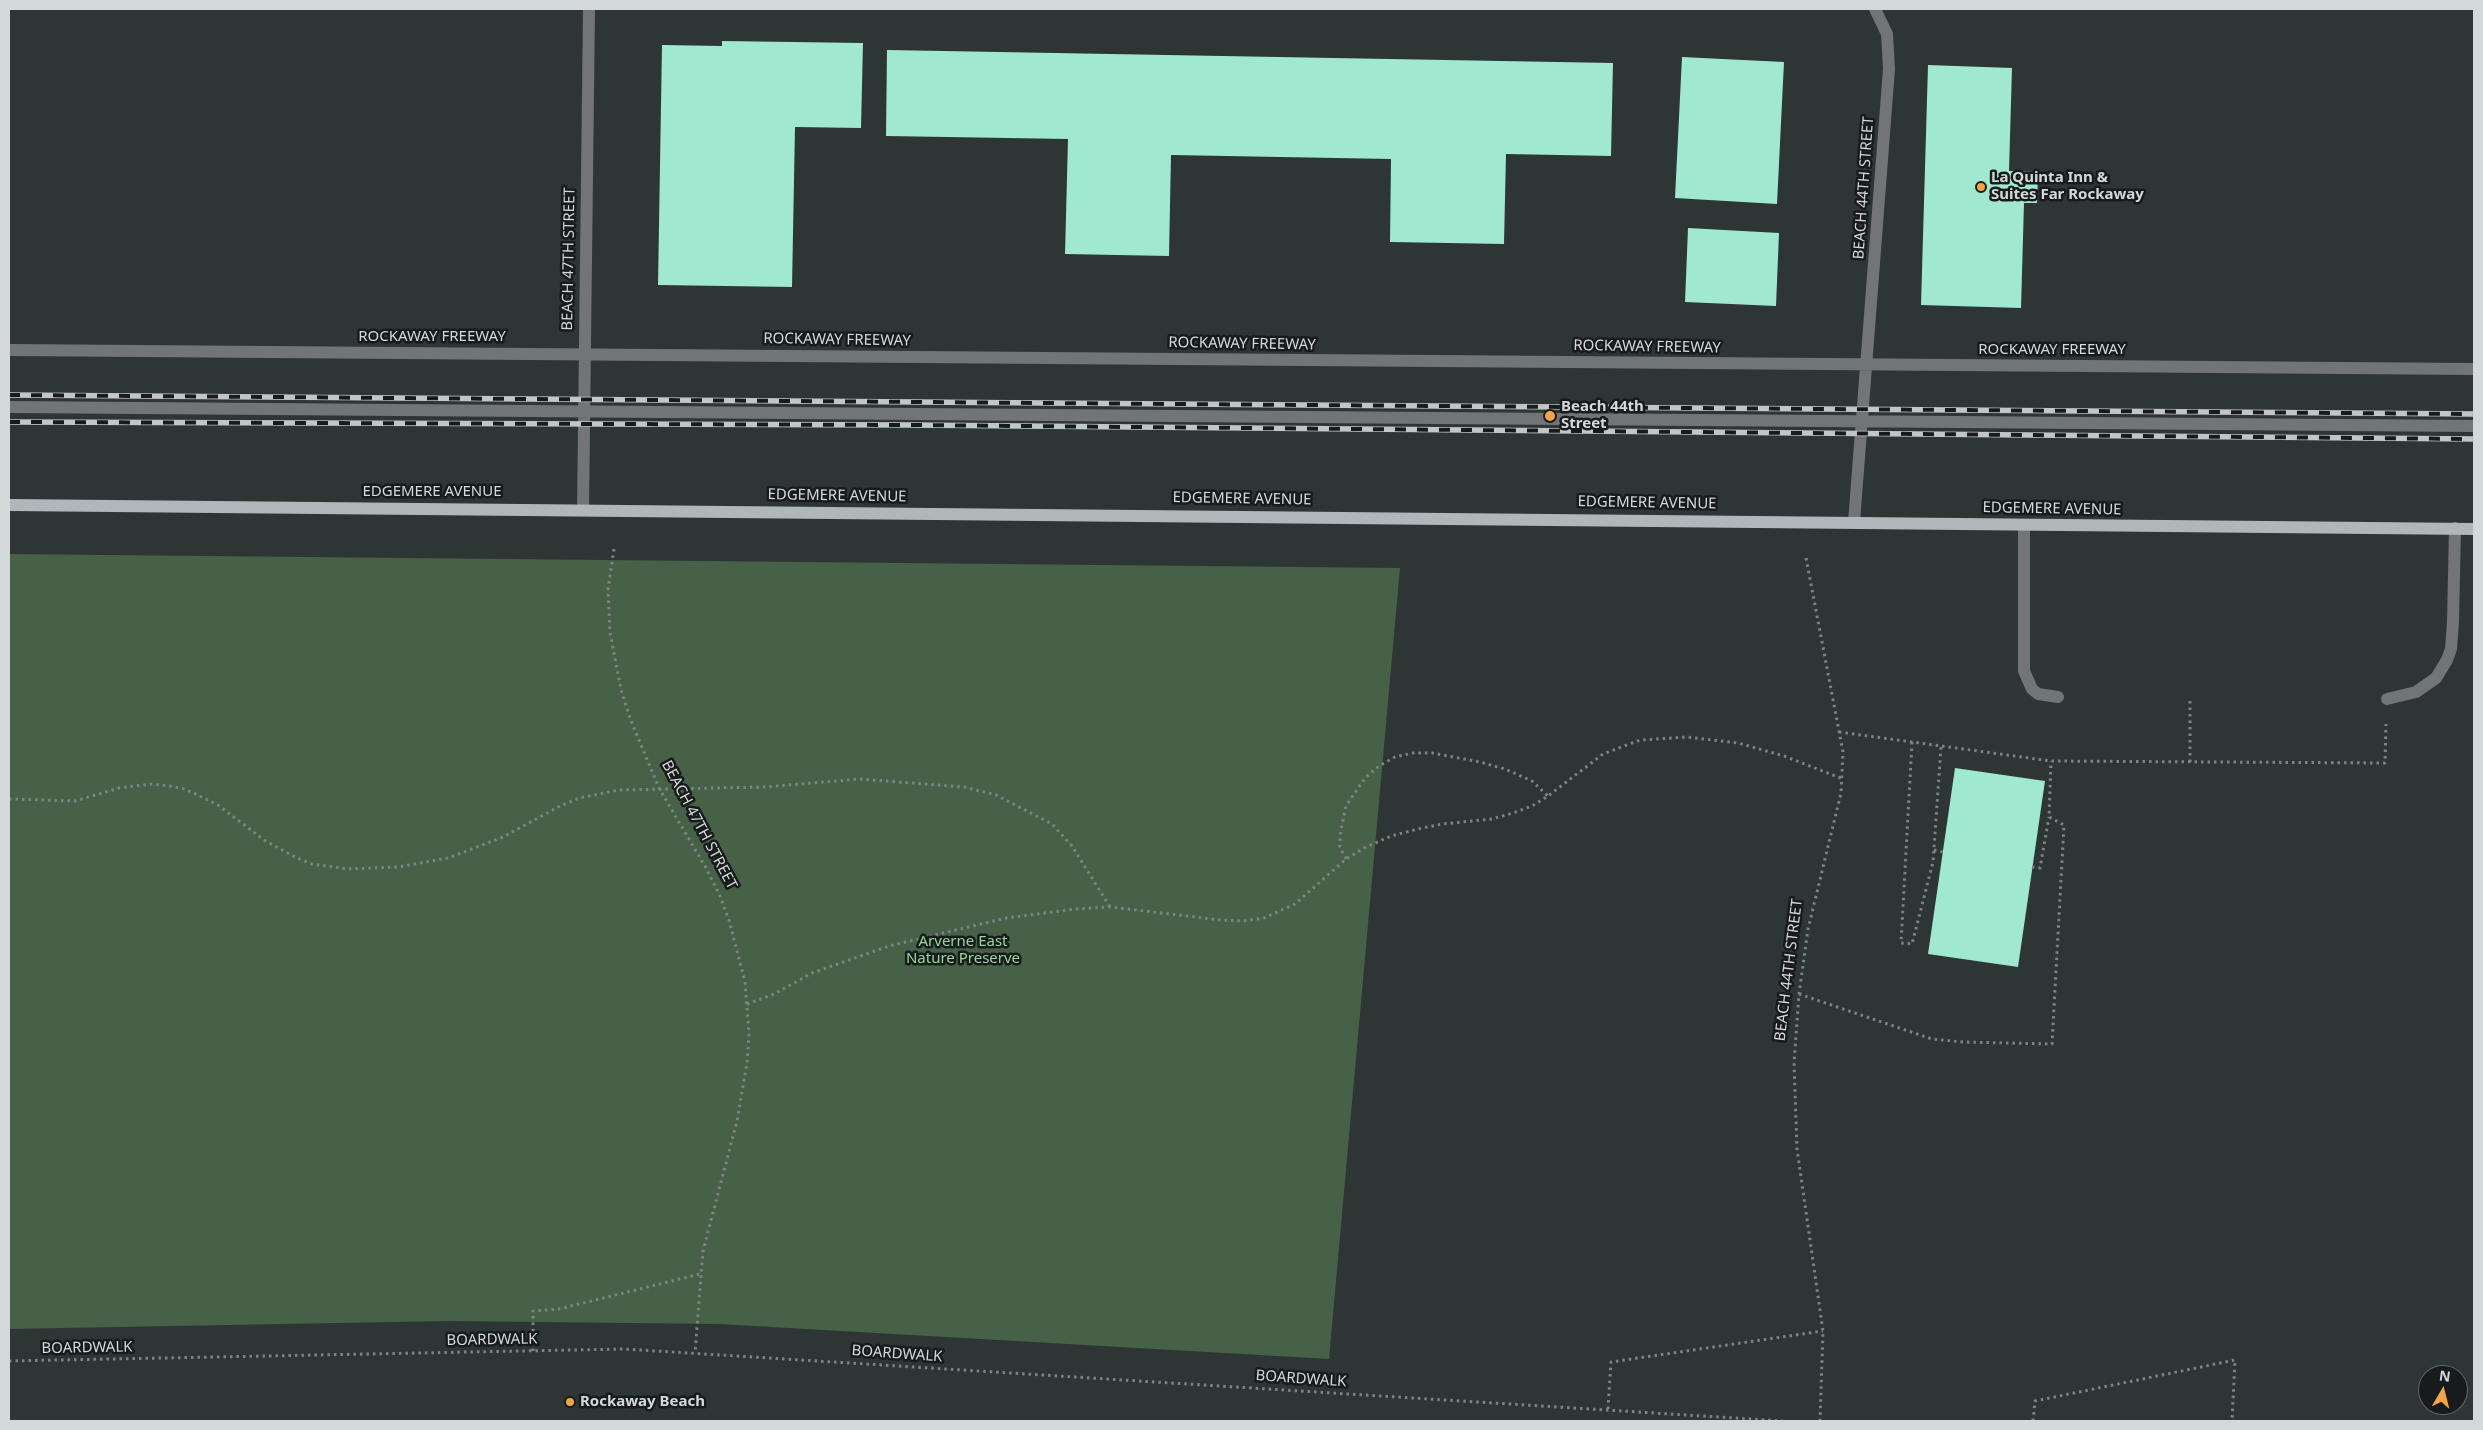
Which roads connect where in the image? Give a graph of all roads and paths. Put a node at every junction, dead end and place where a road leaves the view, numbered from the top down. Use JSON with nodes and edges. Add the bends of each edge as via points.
{"nodes":[{"id":1,"x":589,"y":9,"type":"edge"},
{"id":2,"x":1875,"y":9,"type":"edge"},
{"id":3,"x":9,"y":350,"type":"edge"},
{"id":4,"x":583,"y":354,"type":"junction"},
{"id":5,"x":1867,"y":366,"type":"junction"},
{"id":6,"x":2474,"y":369,"type":"edge"},
{"id":7,"x":9,"y":407,"type":"edge"},
{"id":8,"x":583,"y":412,"type":"junction"},
{"id":9,"x":1862,"y":421,"type":"junction"},
{"id":10,"x":2474,"y":426,"type":"edge"},
{"id":11,"x":9,"y":505,"type":"edge"},
{"id":12,"x":583,"y":510,"type":"junction"},
{"id":13,"x":1854,"y":522,"type":"junction"},
{"id":14,"x":2024,"y":526,"type":"junction"},
{"id":15,"x":2454,"y":528,"type":"junction"},
{"id":16,"x":2474,"y":529,"type":"edge"},
{"id":17,"x":614,"y":549,"type":"dead end"},
{"id":18,"x":1806,"y":558,"type":"dead end"},
{"id":19,"x":2058,"y":697,"type":"dead end"},
{"id":20,"x":2190,"y":697,"type":"dead end"},
{"id":21,"x":2387,"y":699,"type":"joint"},
{"id":22,"x":1839,"y":732,"type":"junction"},
{"id":23,"x":1912,"y":742,"type":"junction"},
{"id":24,"x":1941,"y":746,"type":"junction"},
{"id":25,"x":2051,"y":761,"type":"junction"},
{"id":26,"x":2190,"y":762,"type":"junction"},
{"id":27,"x":1844,"y":779,"type":"junction"},
{"id":28,"x":659,"y":788,"type":"junction"},
{"id":29,"x":1548,"y":796,"type":"junction"},
{"id":30,"x":9,"y":799,"type":"edge"},
{"id":31,"x":2049,"y":817,"type":"junction"},
{"id":32,"x":1934,"y":850,"type":"junction"},
{"id":33,"x":1942,"y":852,"type":"dead end"},
{"id":34,"x":1346,"y":859,"type":"junction"},
{"id":35,"x":2032,"y":867,"type":"dead end"},
{"id":36,"x":1110,"y":907,"type":"junction"},
{"id":37,"x":1799,"y":994,"type":"junction"},
{"id":38,"x":747,"y":1004,"type":"junction"},
{"id":39,"x":700,"y":1274,"type":"junction"},
{"id":40,"x":1823,"y":1331,"type":"junction"},
{"id":41,"x":533,"y":1351,"type":"junction"},
{"id":42,"x":695,"y":1353,"type":"junction"},
{"id":43,"x":9,"y":1361,"type":"edge"},
{"id":44,"x":1608,"y":1410,"type":"junction"},
{"id":45,"x":1783,"y":1421,"type":"edge"},
{"id":46,"x":1820,"y":1421,"type":"edge"},
{"id":47,"x":2033,"y":1421,"type":"edge"},
{"id":48,"x":2232,"y":1421,"type":"edge"}],
"edges":[{"from":1,"to":4,"type":"street","name":"BEACH 47TH STREET"},
{"from":2,"to":5,"type":"street","name":"BEACH 44TH STREET","via":[[1887,34],[1890,69]]},
{"from":3,"to":4,"type":"street","name":"ROCKAWAY FREEWAY"},
{"from":4,"to":5,"type":"street","name":"ROCKAWAY FREEWAY"},
{"from":4,"to":8,"type":"street","name":"BEACH 47TH STREET"},
{"from":5,"to":6,"type":"street","name":"ROCKAWAY FREEWAY"},
{"from":5,"to":9,"type":"street","name":"BEACH 44TH STREET"},
{"from":7,"to":8,"type":"street"},
{"from":8,"to":9,"type":"street"},
{"from":8,"to":12,"type":"street","name":"BEACH 47TH STREET"},
{"from":9,"to":10,"type":"street"},
{"from":9,"to":13,"type":"street","name":"BEACH 44TH STREET"},
{"from":11,"to":12,"type":"main road","name":"EDGEMERE AVENUE"},
{"from":12,"to":13,"type":"main road","name":"EDGEMERE AVENUE"},
{"from":13,"to":14,"type":"main road","name":"EDGEMERE AVENUE"},
{"from":14,"to":15,"type":"main road","name":"EDGEMERE AVENUE"},
{"from":14,"to":19,"type":"street","via":[[2024,671],[2032,689],[2038,694]]},
{"from":15,"to":16,"type":"main road","name":"EDGEMERE AVENUE"},
{"from":15,"to":21,"type":"street","via":[[2453,622],[2448,660],[2436,678],[2422,689]]},
{"from":17,"to":28,"type":"path","name":"BEACH 47TH STREET","via":[[608,608],[614,658],[631,721]]},
{"from":18,"to":22,"type":"path","name":"BEACH 44TH STREET"},
{"from":20,"to":26,"type":"path"},
{"from":21,"to":26,"type":"path","via":[[2385,763]]},
{"from":22,"to":23,"type":"path"},
{"from":22,"to":27,"type":"path","name":"BEACH 44TH STREET"},
{"from":23,"to":24,"type":"path"},
{"from":23,"to":32,"type":"path","via":[[1901,943],[1912,944]]},
{"from":24,"to":25,"type":"path"},
{"from":24,"to":32,"type":"path"},
{"from":25,"to":26,"type":"path"},
{"from":25,"to":31,"type":"path"},
{"from":27,"to":29,"type":"path","via":[[1738,743],[1687,737],[1660,738],[1621,746],[1603,754]]},
{"from":27,"to":37,"type":"path","name":"BEACH 44TH STREET","via":[[1816,892]]},
{"from":28,"to":30,"type":"path","via":[[619,790],[579,798],[503,837],[448,858],[398,867],[365,868],[330,868],[295,857],[264,840],[218,805],[177,787],[134,785],[90,798],[62,801]]},
{"from":28,"to":36,"type":"path","via":[[765,787],[860,779],[981,790],[1052,824],[1072,846]]},
{"from":28,"to":38,"type":"path","name":"BEACH 47TH STREET","via":[[720,896],[737,950]]},
{"from":29,"to":34,"type":"path","via":[[1532,806],[1492,819],[1442,824],[1390,836]]},
{"from":29,"to":34,"type":"path","via":[[1532,781],[1480,762],[1432,753],[1396,757],[1365,778],[1346,806],[1340,847]]},
{"from":31,"to":35,"type":"path","via":[[2040,868]]},
{"from":31,"to":37,"type":"path","via":[[2064,825],[2052,1044],[1932,1039]]},
{"from":32,"to":33,"type":"path"},
{"from":34,"to":36,"type":"path","via":[[1295,904],[1264,918],[1221,920]]},
{"from":36,"to":38,"type":"path","via":[[1006,918],[926,936],[812,973],[774,994]]},
{"from":37,"to":40,"type":"path","name":"BEACH 44TH STREET","via":[[1794,1063],[1798,1149]]},
{"from":38,"to":39,"type":"path","name":"BEACH 47TH STREET","via":[[749,1034],[743,1090]]},
{"from":39,"to":41,"type":"path","via":[[559,1309],[533,1311]]},
{"from":39,"to":42,"type":"path","name":"BEACH 47TH STREET"},
{"from":40,"to":44,"type":"path","via":[[1611,1362]]},
{"from":40,"to":46,"type":"path","name":"BEACH 44TH STREET"},
{"from":41,"to":42,"type":"path","name":"BOARDWALK","via":[[624,1349]]},
{"from":41,"to":43,"type":"path","name":"BOARDWALK"},
{"from":42,"to":44,"type":"path","name":"BOARDWALK"},
{"from":44,"to":45,"type":"path","name":"BOARDWALK"},
{"from":47,"to":48,"type":"path","via":[[2035,1401],[2235,1360]]}]}
